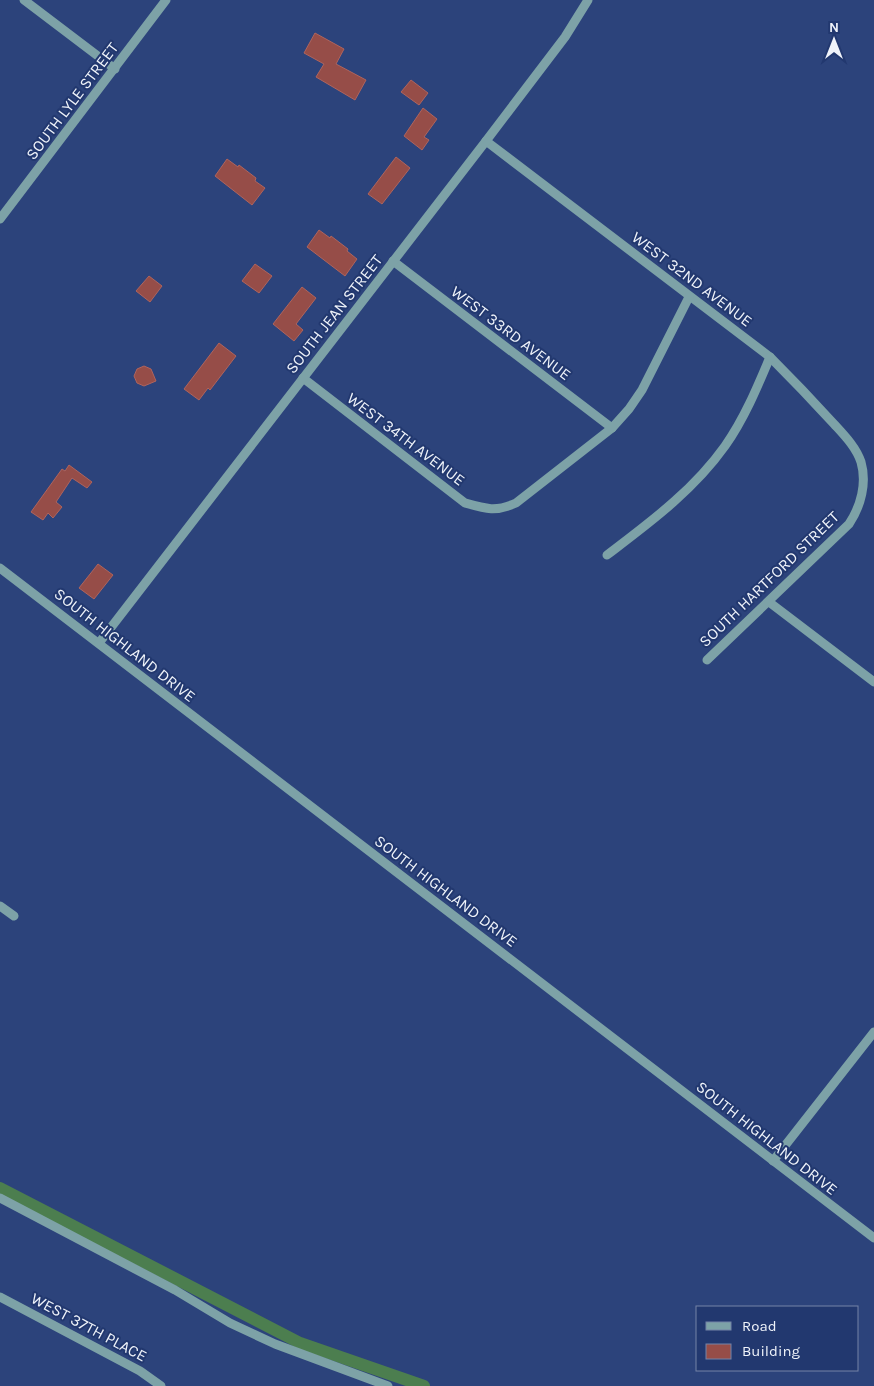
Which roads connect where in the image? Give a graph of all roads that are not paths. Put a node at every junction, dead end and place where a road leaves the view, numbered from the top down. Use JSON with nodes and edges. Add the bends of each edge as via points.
{"nodes":[{"id":1,"x":24,"y":0,"type":"edge"},
{"id":2,"x":166,"y":0,"type":"edge"},
{"id":3,"x":588,"y":0,"type":"edge"},
{"id":4,"x":115,"y":69,"type":"junction"},
{"id":5,"x":486,"y":141,"type":"junction"},
{"id":6,"x":0,"y":219,"type":"edge"},
{"id":7,"x":393,"y":261,"type":"junction"},
{"id":8,"x":689,"y":297,"type":"junction"},
{"id":9,"x":770,"y":357,"type":"junction"},
{"id":10,"x":303,"y":378,"type":"junction"},
{"id":11,"x":612,"y":428,"type":"junction"},
{"id":12,"x":860,"y":461,"type":"joint"},
{"id":13,"x":607,"y":555,"type":"dead end"},
{"id":14,"x":0,"y":568,"type":"edge"},
{"id":15,"x":769,"y":602,"type":"junction"},
{"id":16,"x":99,"y":643,"type":"junction"},
{"id":17,"x":707,"y":660,"type":"dead end"},
{"id":18,"x":874,"y":682,"type":"edge"},
{"id":19,"x":0,"y":906,"type":"edge"},
{"id":20,"x":14,"y":916,"type":"dead end"},
{"id":21,"x":874,"y":1032,"type":"edge"},
{"id":22,"x":773,"y":1161,"type":"junction"},
{"id":23,"x":0,"y":1198,"type":"edge"},
{"id":24,"x":874,"y":1238,"type":"edge"},
{"id":25,"x":0,"y":1297,"type":"edge"},
{"id":26,"x":161,"y":1386,"type":"edge"},
{"id":27,"x":388,"y":1386,"type":"edge"}],
"edges":[{"from":1,"to":4,"type":"street"},
{"from":2,"to":4,"type":"street","name":"SOUTH LYLE STREET"},
{"from":3,"to":5,"type":"street","name":"SOUTH JEAN STREET","via":[[565,37]]},
{"from":4,"to":6,"type":"street","name":"SOUTH LYLE STREET"},
{"from":5,"to":7,"type":"street","name":"SOUTH JEAN STREET"},
{"from":5,"to":8,"type":"street","name":"WEST 32ND AVENUE"},
{"from":7,"to":10,"type":"street","name":"SOUTH JEAN STREET"},
{"from":7,"to":11,"type":"street","name":"WEST 33RD AVENUE"},
{"from":8,"to":9,"type":"street","name":"WEST 32ND AVENUE"},
{"from":8,"to":11,"type":"street","via":[[642,390]]},
{"from":9,"to":12,"type":"street","name":"WEST 32ND AVENUE","via":[[811,398],[848,441]]},
{"from":9,"to":13,"type":"street","via":[[752,399],[725,447],[662,514]]},
{"from":10,"to":11,"type":"street","name":"WEST 34TH AVENUE","via":[[465,503],[481,508],[497,510],[516,503]]},
{"from":10,"to":16,"type":"street","name":"SOUTH JEAN STREET"},
{"from":12,"to":15,"type":"street","name":"SOUTH HARTFORD STREET","via":[[863,483],[858,512]]},
{"from":14,"to":16,"type":"street","name":"SOUTH HIGHLAND DRIVE"},
{"from":15,"to":17,"type":"street","name":"SOUTH HARTFORD STREET"},
{"from":15,"to":18,"type":"street"},
{"from":16,"to":22,"type":"street","name":"SOUTH HIGHLAND DRIVE"},
{"from":19,"to":20,"type":"street"},
{"from":21,"to":22,"type":"street"},
{"from":22,"to":24,"type":"street","name":"SOUTH HIGHLAND DRIVE"},
{"from":23,"to":27,"type":"street","via":[[175,1290],[230,1323],[275,1344]]},
{"from":25,"to":26,"type":"street","name":"WEST 37TH PLACE","via":[[140,1371]]}]}
